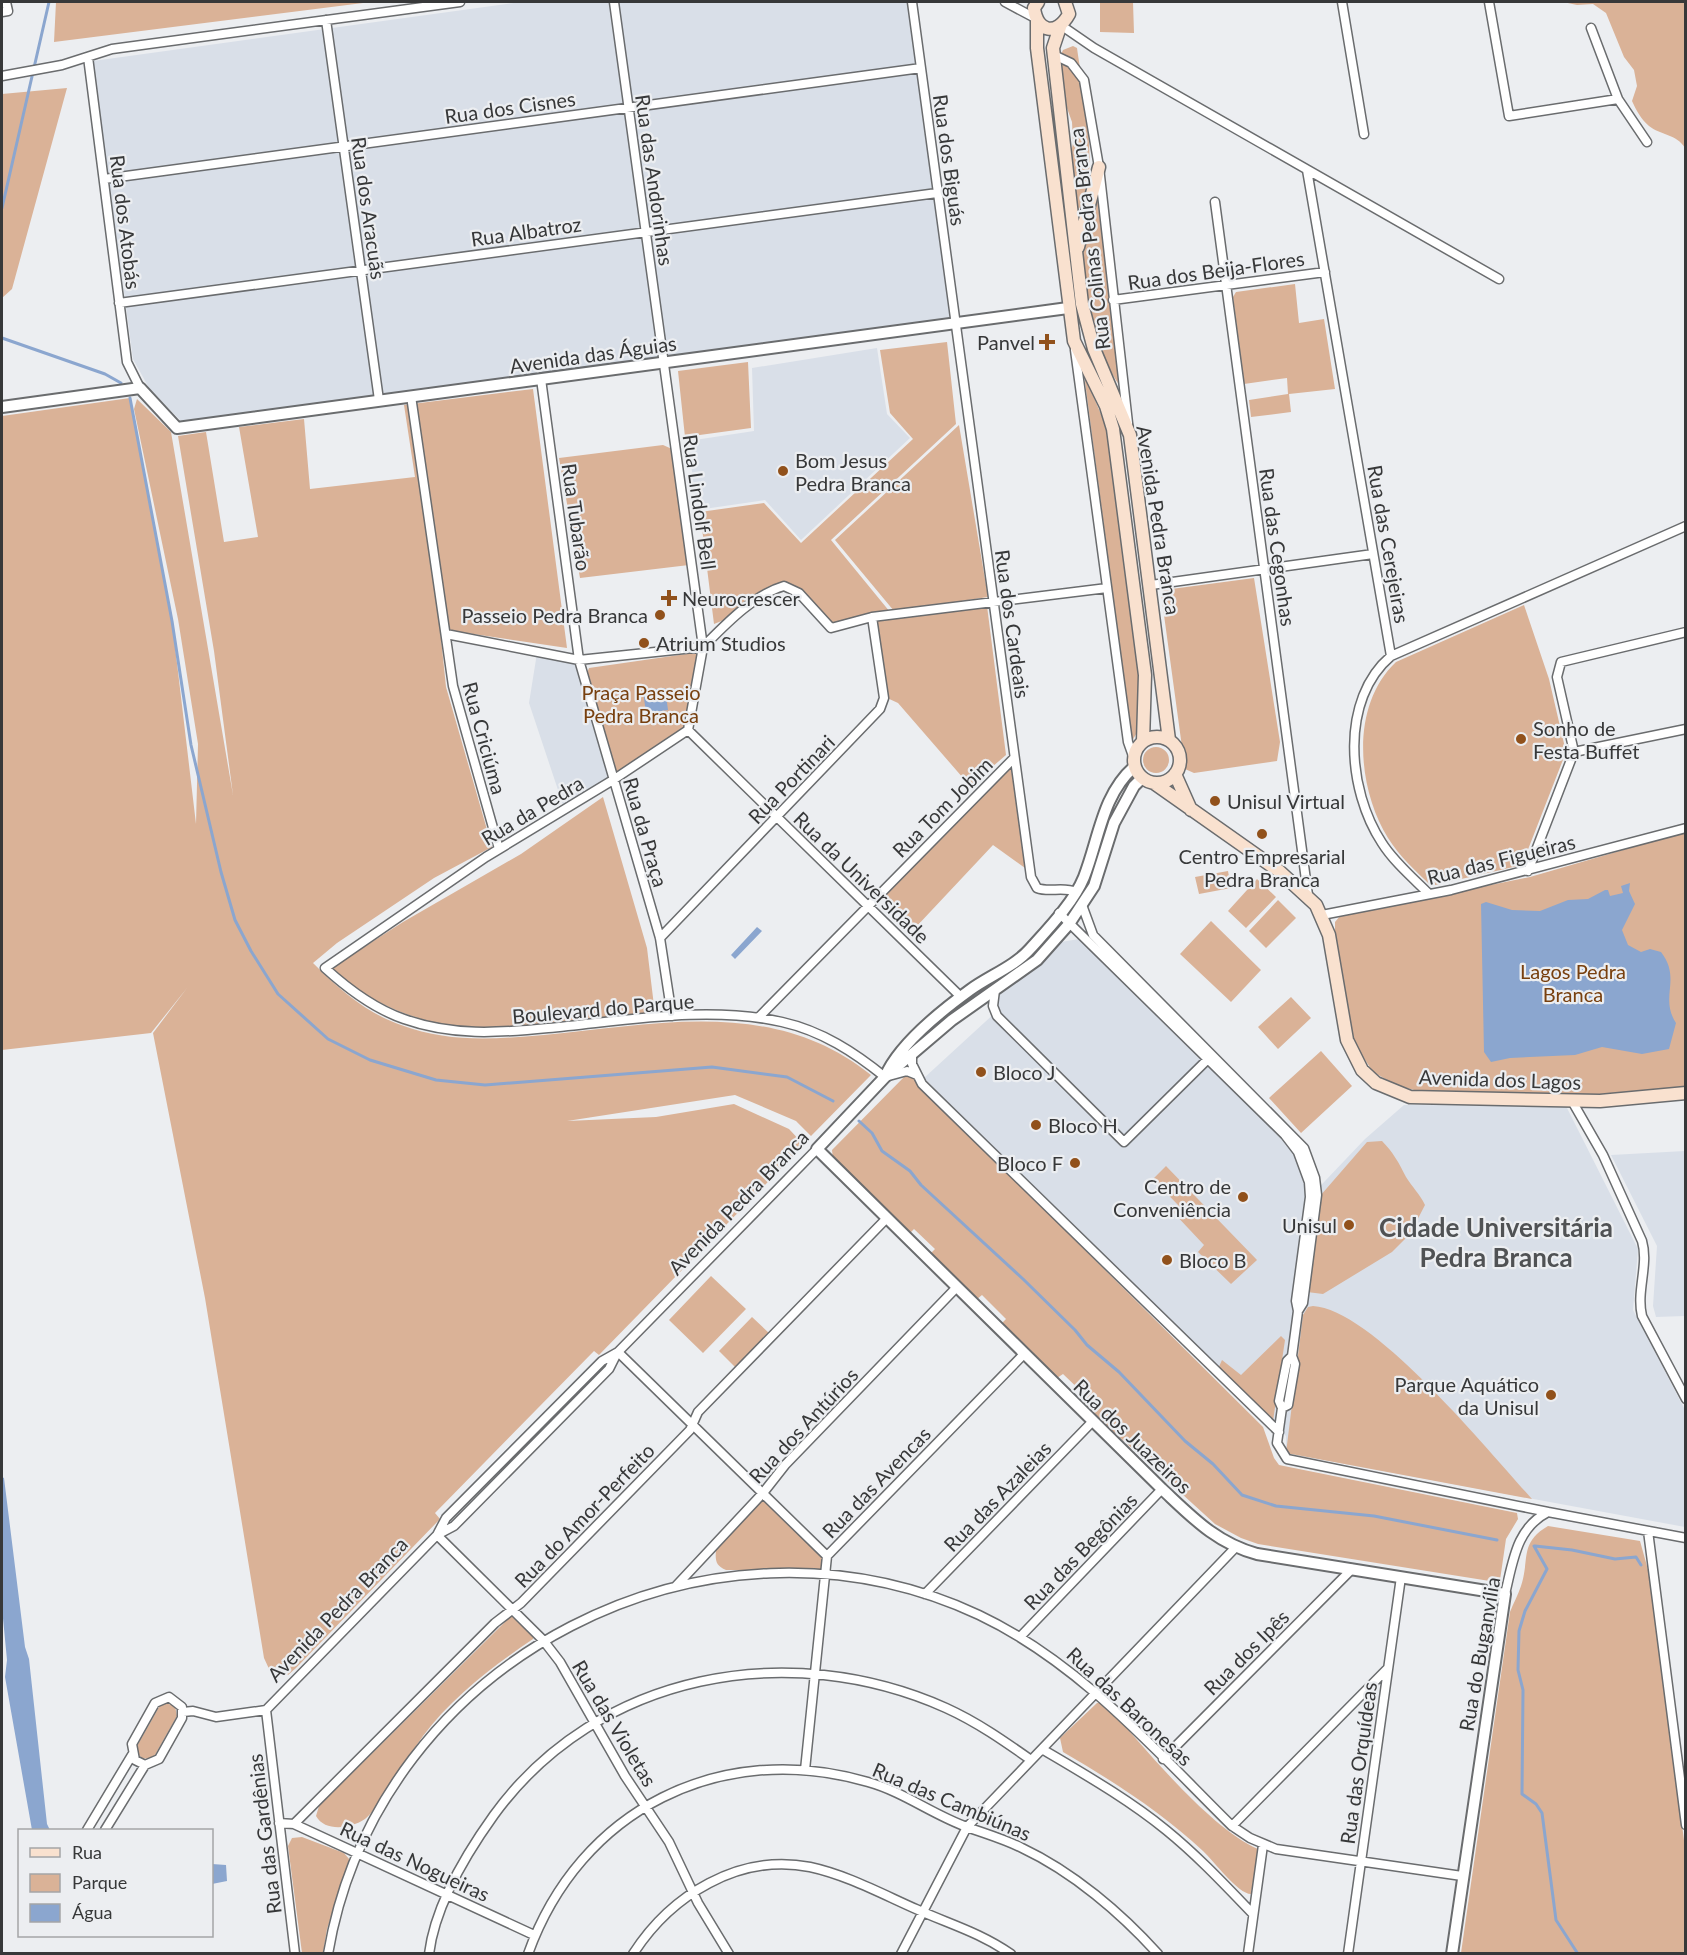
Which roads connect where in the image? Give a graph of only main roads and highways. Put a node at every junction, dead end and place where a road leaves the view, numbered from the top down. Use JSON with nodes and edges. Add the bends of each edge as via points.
{"nodes":[{"id":1,"x":1037,"y":2,"type":"edge"},
{"id":2,"x":1065,"y":2,"type":"edge"},
{"id":3,"x":1036,"y":20,"type":"junction"},
{"id":4,"x":1061,"y":27,"type":"junction"},
{"id":5,"x":1099,"y":167,"type":"road end"},
{"id":6,"x":1076,"y":254,"type":"junction"},
{"id":7,"x":1143,"y":741,"type":"junction"},
{"id":8,"x":1169,"y":741,"type":"junction"},
{"id":9,"x":1175,"y":774,"type":"junction"},
{"id":10,"x":1148,"y":781,"type":"junction"},
{"id":11,"x":1191,"y":811,"type":"junction"},
{"id":12,"x":1686,"y":1093,"type":"edge"}],
"edges":[{"from":1,"to":3,"type":"main road","name":"Avenida Pedra Branca"},
{"from":2,"to":4,"type":"main road","name":"Avenida Pedra Branca","via":[[1069,14]]},
{"from":3,"to":4,"type":"main road","via":[[1043,27]]},
{"from":3,"to":7,"type":"main road","name":"Avenida Pedra Branca","via":[[1036,48],[1074,341],[1113,429],[1145,675]]},
{"from":4,"to":6,"type":"main road","name":"Avenida Pedra Branca","via":[[1053,48]]},
{"from":5,"to":6,"type":"main road"},
{"from":6,"to":8,"type":"main road","name":"Avenida Pedra Branca","via":[[1086,326],[1130,435]]},
{"from":7,"to":8,"type":"main road","via":[[1156,737]]},
{"from":7,"to":10,"type":"main road","via":[[1134,763]]},
{"from":8,"to":9,"type":"main road","via":[[1179,756]]},
{"from":9,"to":10,"type":"main road","via":[[1165,782]]},
{"from":9,"to":11,"type":"main road"},
{"from":10,"to":11,"type":"main road","name":"Avenida dos Lagos"},
{"from":11,"to":12,"type":"main road","name":"Avenida dos Lagos","via":[[1279,871],[1308,895],[1322,915],[1347,1040],[1362,1070],[1376,1083],[1410,1097],[1622,1101]]}]}
